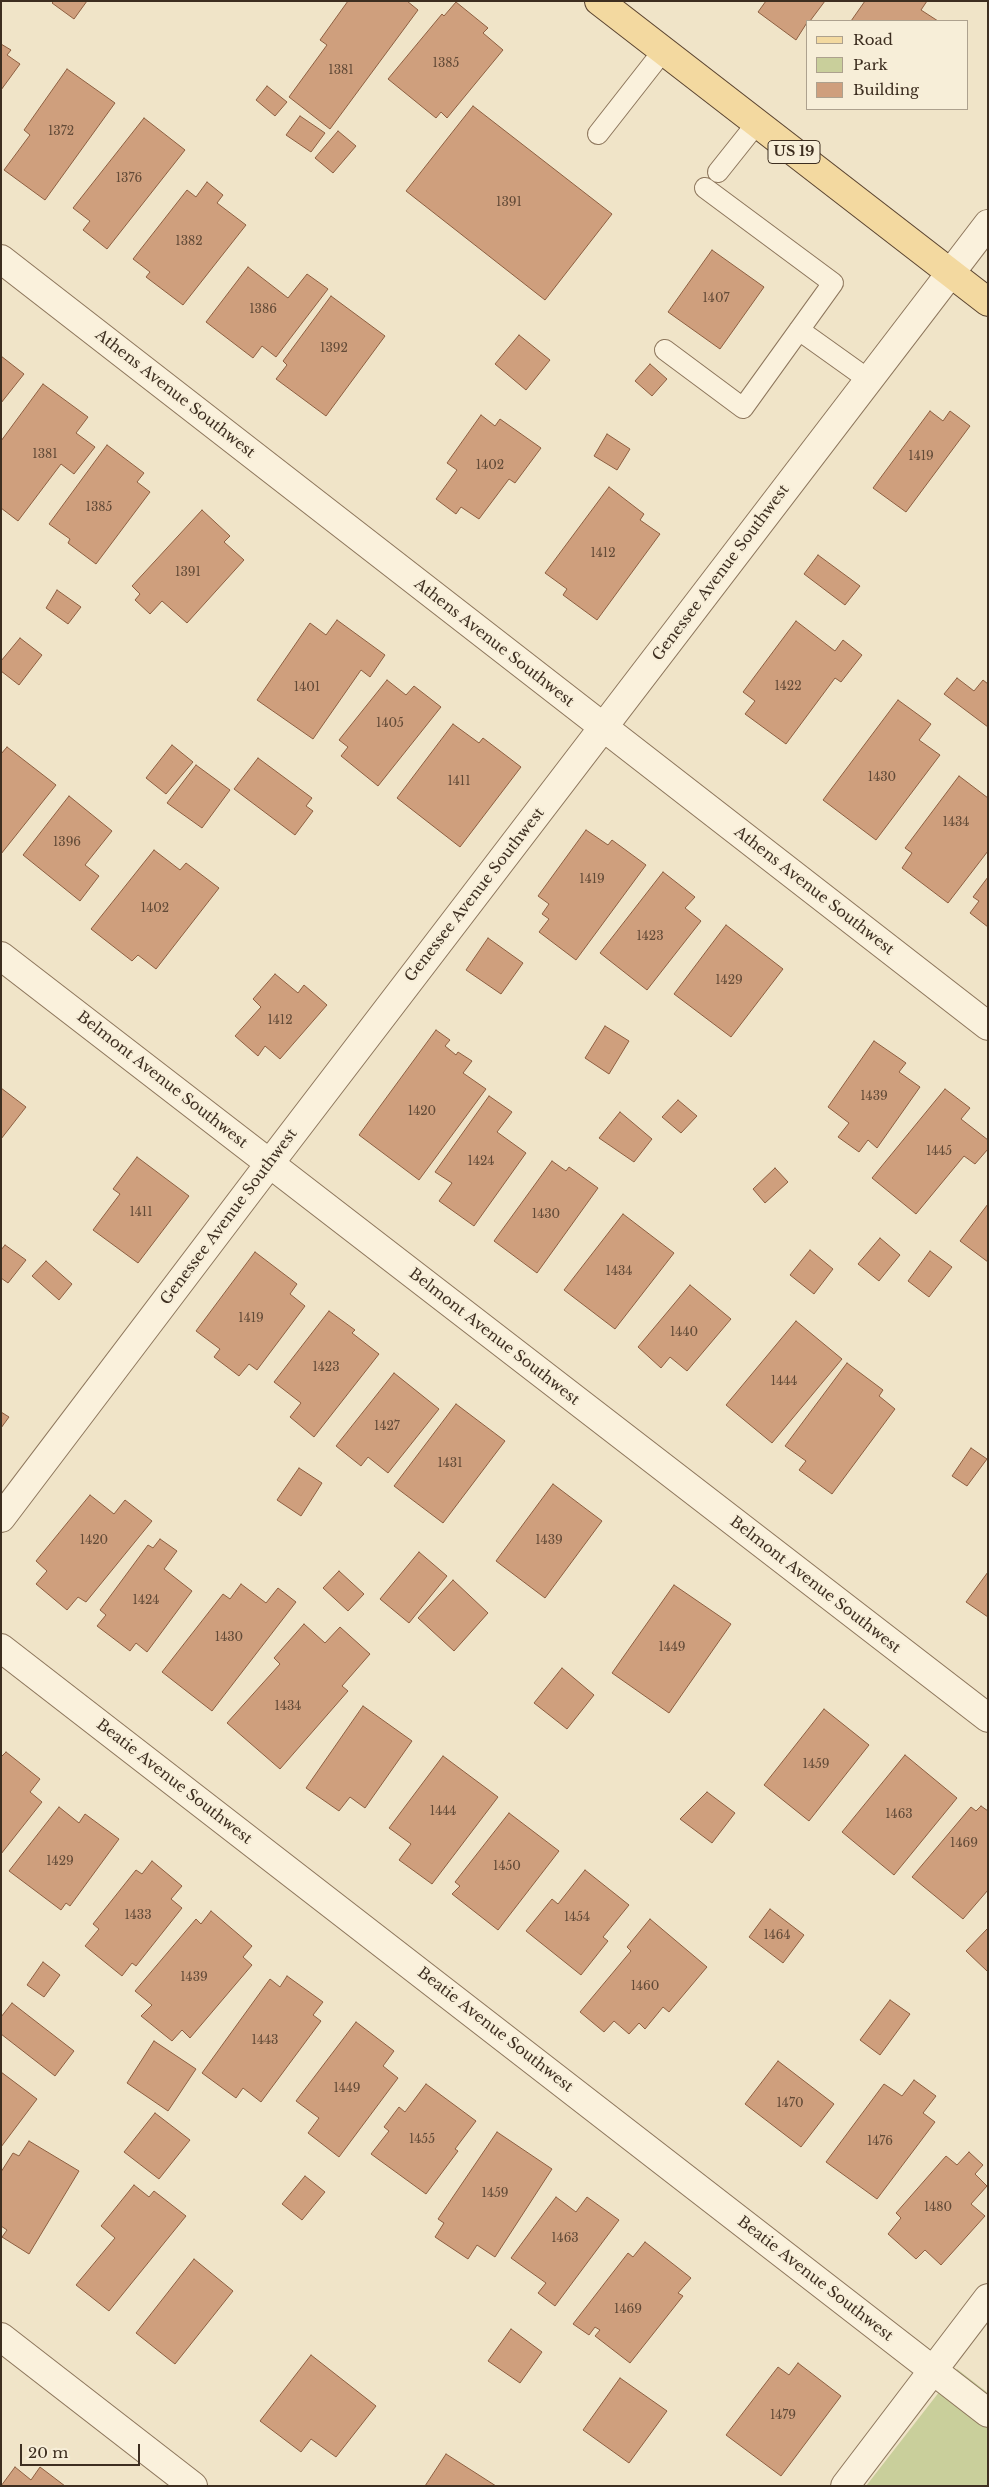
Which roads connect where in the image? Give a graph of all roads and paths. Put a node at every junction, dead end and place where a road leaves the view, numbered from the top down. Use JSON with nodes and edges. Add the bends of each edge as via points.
{"nodes":[{"id":1,"x":599,"y":1,"type":"edge"},
{"id":2,"x":664,"y":51,"type":"junction"},
{"id":3,"x":757,"y":123,"type":"junction"},
{"id":4,"x":598,"y":134,"type":"dead end"},
{"id":5,"x":718,"y":172,"type":"dead end"},
{"id":6,"x":705,"y":188,"type":"dead end"},
{"id":7,"x":988,"y":224,"type":"edge"},
{"id":8,"x":1,"y":259,"type":"edge"},
{"id":9,"x":951,"y":273,"type":"junction"},
{"id":10,"x":988,"y":302,"type":"edge"},
{"id":11,"x":799,"y":330,"type":"junction"},
{"id":12,"x":665,"y":350,"type":"dead end"},
{"id":13,"x":869,"y":380,"type":"junction"},
{"id":14,"x":603,"y":728,"type":"junction"},
{"id":15,"x":1,"y":956,"type":"edge"},
{"id":16,"x":988,"y":1026,"type":"edge"},
{"id":17,"x":270,"y":1163,"type":"junction"},
{"id":18,"x":1,"y":1518,"type":"edge"},
{"id":19,"x":1,"y":1648,"type":"edge"},
{"id":20,"x":988,"y":1718,"type":"edge"},
{"id":21,"x":988,"y":2298,"type":"edge"},
{"id":22,"x":1,"y":2337,"type":"edge"},
{"id":23,"x":933,"y":2370,"type":"junction"},
{"id":24,"x":988,"y":2413,"type":"edge"},
{"id":25,"x":193,"y":2486,"type":"edge"},
{"id":26,"x":845,"y":2486,"type":"edge"}],
"edges":[{"from":1,"to":2,"type":"main road","number":"US 19"},
{"from":2,"to":3,"type":"main road","number":"US 19"},
{"from":2,"to":4,"type":"lane"},
{"from":3,"to":5,"type":"lane"},
{"from":3,"to":9,"type":"main road","number":"US 19"},
{"from":6,"to":11,"type":"lane","via":[[833,283]]},
{"from":7,"to":9,"type":"street","name":"Genessee Avenue Southwest"},
{"from":8,"to":14,"type":"street","name":"Athens Avenue Southwest"},
{"from":9,"to":10,"type":"main road","number":"US 19"},
{"from":9,"to":13,"type":"street","name":"Genessee Avenue Southwest"},
{"from":11,"to":12,"type":"lane","via":[[743,408]]},
{"from":11,"to":13,"type":"lane"},
{"from":13,"to":14,"type":"street","name":"Genessee Avenue Southwest"},
{"from":14,"to":16,"type":"street","name":"Athens Avenue Southwest"},
{"from":14,"to":17,"type":"street","name":"Genessee Avenue Southwest"},
{"from":15,"to":17,"type":"street","name":"Belmont Avenue Southwest"},
{"from":17,"to":18,"type":"street","name":"Genessee Avenue Southwest"},
{"from":17,"to":20,"type":"street","name":"Belmont Avenue Southwest"},
{"from":19,"to":23,"type":"street","name":"Beatie Avenue Southwest"},
{"from":21,"to":23,"type":"street"},
{"from":22,"to":25,"type":"street"},
{"from":23,"to":24,"type":"street","name":"Beatie Avenue Southwest"},
{"from":23,"to":26,"type":"street"}]}
